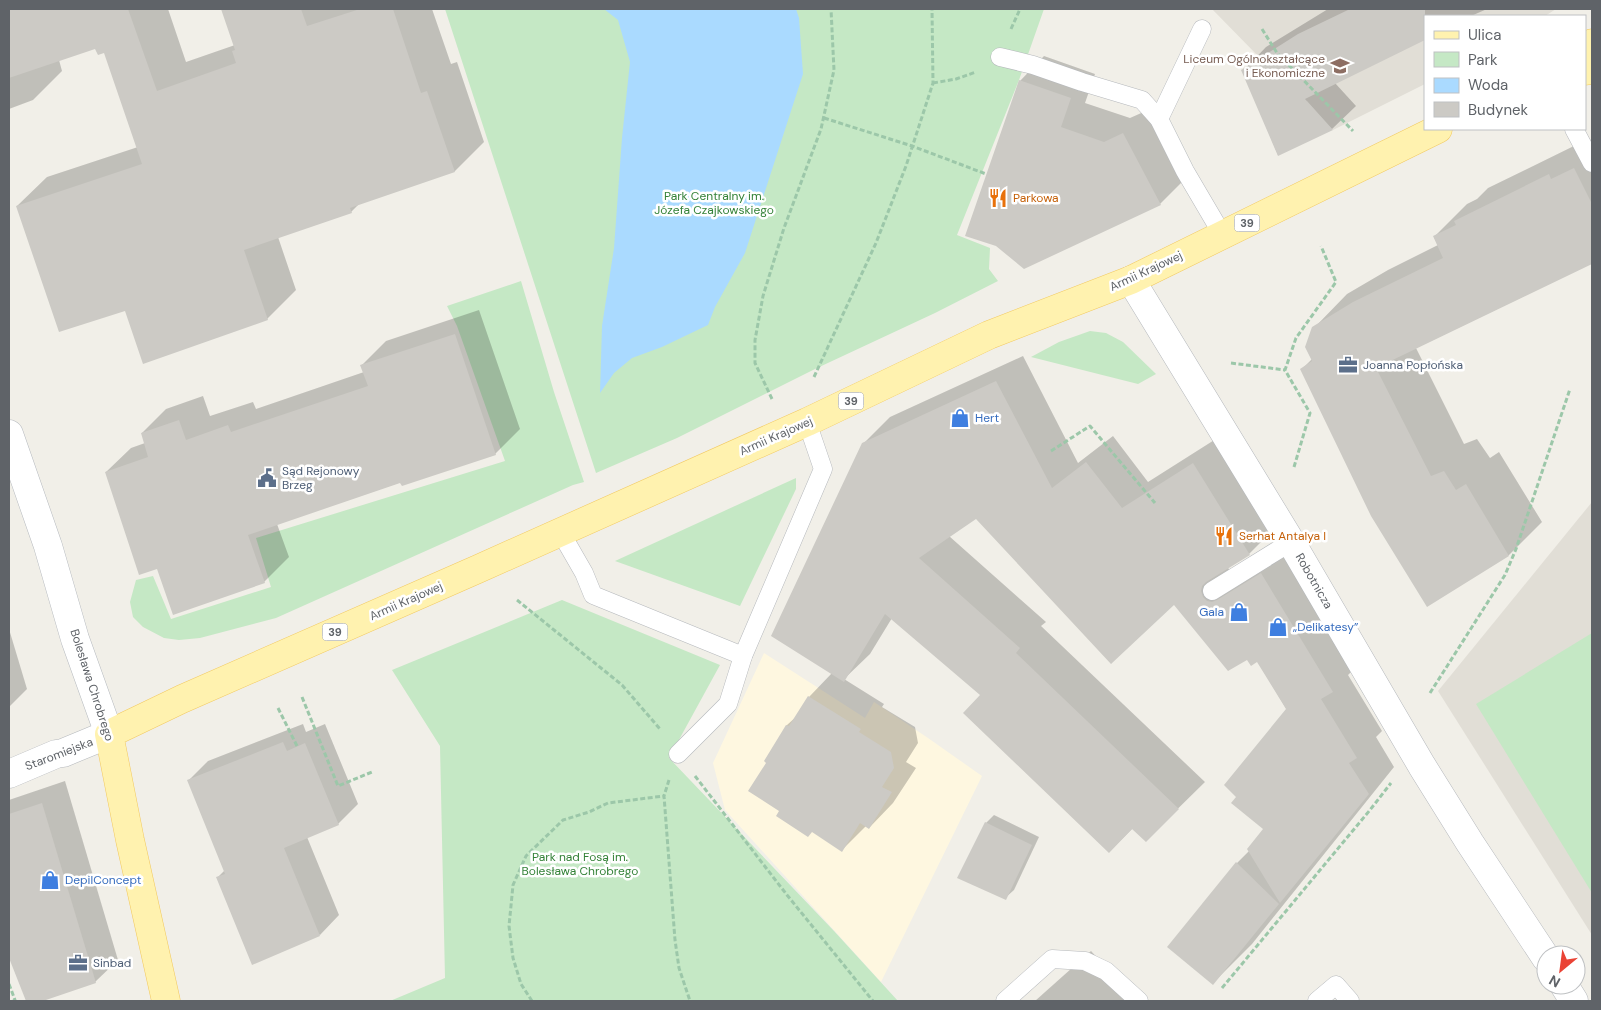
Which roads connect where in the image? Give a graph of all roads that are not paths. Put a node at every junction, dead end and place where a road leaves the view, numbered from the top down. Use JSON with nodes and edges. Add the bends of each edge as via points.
{"nodes":[{"id":1,"x":1202,"y":29,"type":"dead end"},
{"id":2,"x":1000,"y":57,"type":"road end"},
{"id":3,"x":1159,"y":119,"type":"junction"},
{"id":4,"x":1436,"y":130,"type":"edge"},
{"id":5,"x":1575,"y":130,"type":"edge"},
{"id":6,"x":1592,"y":163,"type":"edge"},
{"id":7,"x":1222,"y":234,"type":"junction"},
{"id":8,"x":1131,"y":280,"type":"junction"},
{"id":9,"x":807,"y":422,"type":"junction"},
{"id":10,"x":9,"y":434,"type":"edge"},
{"id":11,"x":561,"y":532,"type":"junction"},
{"id":12,"x":1291,"y":542,"type":"junction"},
{"id":13,"x":1212,"y":591,"type":"dead end"},
{"id":14,"x":743,"y":656,"type":"junction"},
{"id":15,"x":110,"y":734,"type":"junction"},
{"id":16,"x":678,"y":754,"type":"road end"},
{"id":17,"x":9,"y":774,"type":"edge"},
{"id":18,"x":1537,"y":945,"type":"edge"},
{"id":19,"x":166,"y":1001,"type":"edge"},
{"id":20,"x":1006,"y":1001,"type":"edge"},
{"id":21,"x":1139,"y":1001,"type":"edge"},
{"id":22,"x":1317,"y":1001,"type":"edge"},
{"id":23,"x":1350,"y":1001,"type":"edge"}],
"edges":[{"from":1,"to":3,"type":"lane"},
{"from":2,"to":3,"type":"lane","via":[[1142,100]]},
{"from":3,"to":7,"type":"lane"},
{"from":4,"to":7,"type":"main road","name":"Armii Krajowej","number":"39"},
{"from":5,"to":6,"type":"lane"},
{"from":7,"to":8,"type":"main road","name":"Armii Krajowej","number":"39"},
{"from":8,"to":9,"type":"main road","name":"Armii Krajowej","number":"39","via":[[989,335]]},
{"from":8,"to":12,"type":"street","name":"Robotnicza"},
{"from":9,"to":11,"type":"main road","name":"Armii Krajowej","number":"39"},
{"from":9,"to":14,"type":"lane","via":[[823,469]]},
{"from":10,"to":15,"type":"street","name":"Bolesława Chrobrego","via":[[48,546],[75,639]]},
{"from":11,"to":14,"type":"lane","via":[[593,595]]},
{"from":11,"to":15,"type":"main road","name":"Armii Krajowej","number":"39","via":[[182,699]]},
{"from":12,"to":13,"type":"lane"},
{"from":12,"to":18,"type":"street","name":"Robotnicza","via":[[1422,766]]},
{"from":14,"to":16,"type":"lane","via":[[728,704]]},
{"from":15,"to":17,"type":"street","name":"Staromiejska"},
{"from":15,"to":19,"type":"main road","name":"Bolesława Chrobrego","via":[[128,833]]},
{"from":20,"to":21,"type":"lane","via":[[1052,959],[1085,960],[1106,971]]},
{"from":22,"to":23,"type":"lane","via":[[1336,985]]}]}
